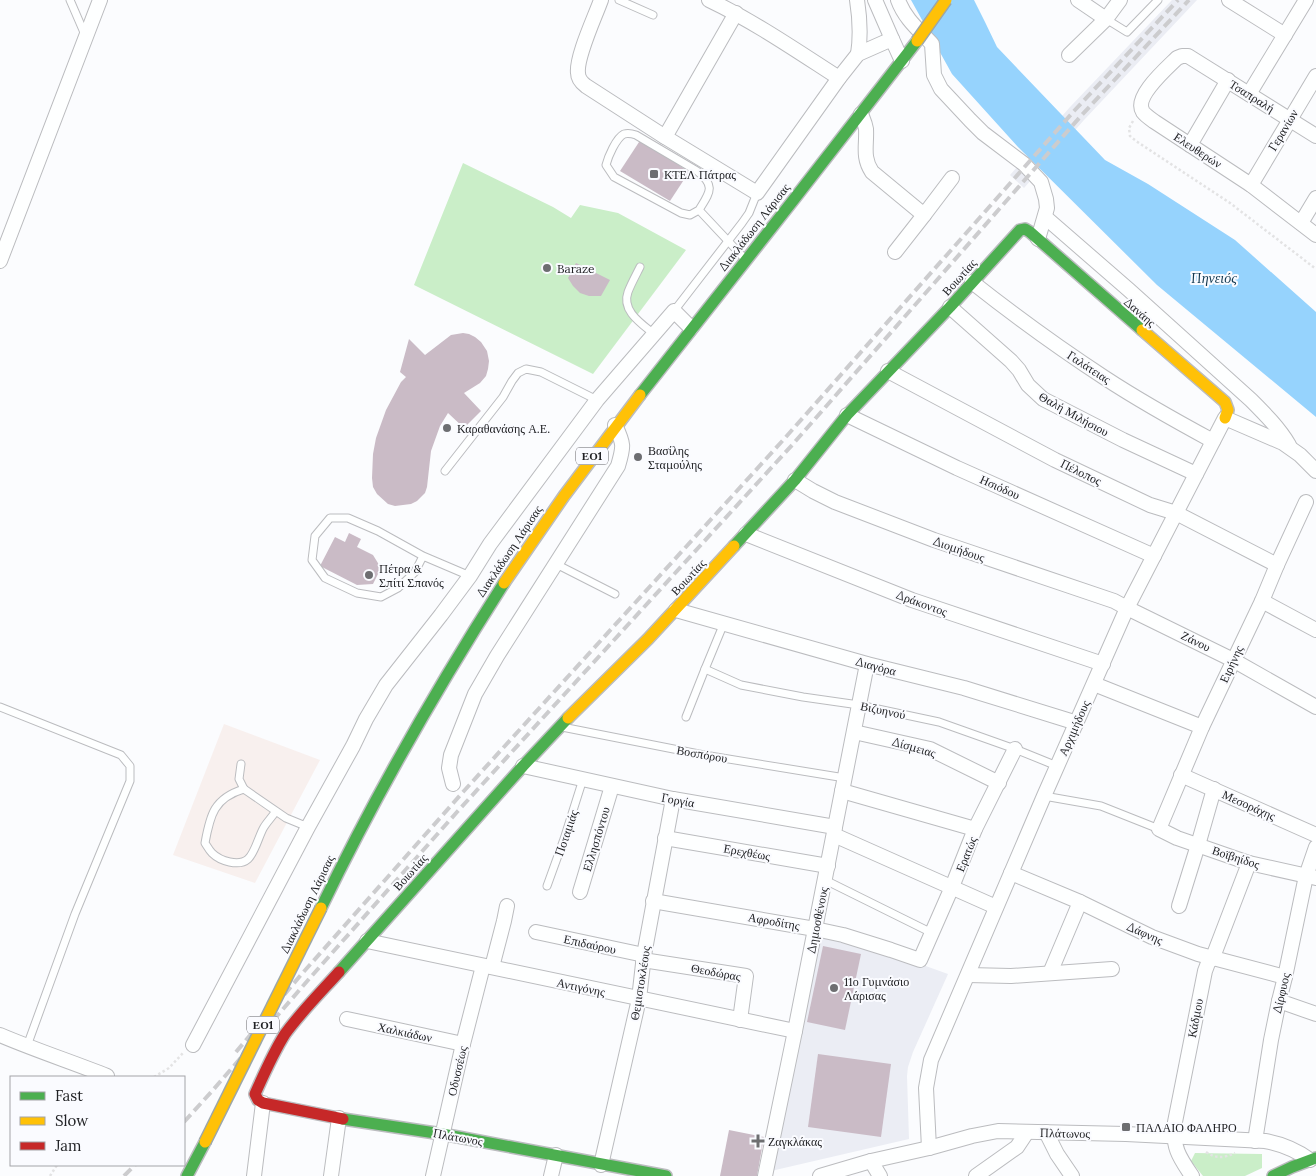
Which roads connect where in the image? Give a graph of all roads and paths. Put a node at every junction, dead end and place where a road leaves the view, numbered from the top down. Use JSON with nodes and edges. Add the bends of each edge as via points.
{"nodes":[{"id":1,"x":70,"y":0,"type":"edge"},
{"id":2,"x":100,"y":0,"type":"edge"},
{"id":3,"x":601,"y":0,"type":"edge"},
{"id":4,"x":619,"y":0,"type":"edge"},
{"id":5,"x":709,"y":0,"type":"edge"},
{"id":6,"x":857,"y":0,"type":"edge"},
{"id":7,"x":875,"y":0,"type":"edge"},
{"id":8,"x":898,"y":0,"type":"edge"},
{"id":9,"x":946,"y":0,"type":"edge"},
{"id":10,"x":1078,"y":0,"type":"edge"},
{"id":11,"x":1120,"y":0,"type":"edge"},
{"id":12,"x":1158,"y":0,"type":"edge"},
{"id":13,"x":1229,"y":0,"type":"edge"},
{"id":14,"x":1306,"y":0,"type":"edge"},
{"id":15,"x":736,"y":13,"type":"junction"},
{"id":16,"x":653,"y":15,"type":"dead end"},
{"id":17,"x":1106,"y":19,"type":"junction"},
{"id":18,"x":1285,"y":36,"type":"junction"},
{"id":19,"x":86,"y":37,"type":"junction"},
{"id":20,"x":892,"y":39,"type":"junction"},
{"id":21,"x":858,"y":54,"type":"junction"},
{"id":22,"x":1070,"y":54,"type":"dead end"},
{"id":23,"x":902,"y":61,"type":"junction"},
{"id":24,"x":1316,"y":76,"type":"edge"},
{"id":25,"x":839,"y":78,"type":"junction"},
{"id":26,"x":1228,"y":80,"type":"junction"},
{"id":27,"x":1249,"y":94,"type":"junction"},
{"id":28,"x":1142,"y":111,"type":"junction"},
{"id":29,"x":861,"y":114,"type":"junction"},
{"id":30,"x":1289,"y":119,"type":"junction"},
{"id":31,"x":1316,"y":136,"type":"edge"},
{"id":32,"x":665,"y":137,"type":"junction"},
{"id":33,"x":1190,"y":145,"type":"junction"},
{"id":34,"x":952,"y":178,"type":"dead end"},
{"id":35,"x":1250,"y":185,"type":"junction"},
{"id":36,"x":757,"y":193,"type":"junction"},
{"id":37,"x":1316,"y":198,"type":"edge"},
{"id":38,"x":699,"y":210,"type":"junction"},
{"id":39,"x":924,"y":215,"type":"junction"},
{"id":40,"x":1045,"y":217,"type":"junction"},
{"id":41,"x":1301,"y":223,"type":"junction"},
{"id":42,"x":1025,"y":228,"type":"joint"},
{"id":43,"x":1316,"y":235,"type":"edge"},
{"id":44,"x":1038,"y":239,"type":"junction"},
{"id":45,"x":728,"y":241,"type":"junction"},
{"id":46,"x":895,"y":252,"type":"dead end"},
{"id":47,"x":746,"y":260,"type":"junction"},
{"id":48,"x":0,"y":262,"type":"edge"},
{"id":49,"x":640,"y":267,"type":"dead end"},
{"id":50,"x":1316,"y":269,"type":"edge"},
{"id":51,"x":972,"y":282,"type":"junction"},
{"id":52,"x":950,"y":307,"type":"junction"},
{"id":53,"x":674,"y":310,"type":"junction"},
{"id":54,"x":691,"y":328,"type":"junction"},
{"id":55,"x":654,"y":334,"type":"junction"},
{"id":56,"x":888,"y":371,"type":"junction"},
{"id":57,"x":597,"y":400,"type":"junction"},
{"id":58,"x":847,"y":415,"type":"junction"},
{"id":59,"x":1225,"y":418,"type":"junction"},
{"id":60,"x":615,"y":425,"type":"junction"},
{"id":61,"x":1213,"y":441,"type":"junction"},
{"id":62,"x":1290,"y":448,"type":"junction"},
{"id":63,"x":445,"y":471,"type":"dead end"},
{"id":64,"x":1316,"y":471,"type":"edge"},
{"id":65,"x":1196,"y":474,"type":"junction"},
{"id":66,"x":795,"y":480,"type":"junction"},
{"id":67,"x":1306,"y":502,"type":"dead end"},
{"id":68,"x":1176,"y":513,"type":"junction"},
{"id":69,"x":746,"y":534,"type":"junction"},
{"id":70,"x":423,"y":556,"type":"junction"},
{"id":71,"x":1154,"y":556,"type":"junction"},
{"id":72,"x":556,"y":564,"type":"junction"},
{"id":73,"x":1277,"y":565,"type":"junction"},
{"id":74,"x":470,"y":576,"type":"junction"},
{"id":75,"x":615,"y":594,"type":"dead end"},
{"id":76,"x":1262,"y":601,"type":"junction"},
{"id":77,"x":1127,"y":608,"type":"junction"},
{"id":78,"x":676,"y":610,"type":"junction"},
{"id":79,"x":725,"y":623,"type":"junction"},
{"id":80,"x":1316,"y":630,"type":"edge"},
{"id":81,"x":1233,"y":660,"type":"junction"},
{"id":82,"x":867,"y":664,"type":"junction"},
{"id":83,"x":1103,"y":664,"type":"junction"},
{"id":84,"x":704,"y":669,"type":"junction"},
{"id":85,"x":1094,"y":684,"type":"junction"},
{"id":86,"x":859,"y":705,"type":"junction"},
{"id":87,"x":0,"y":707,"type":"edge"},
{"id":88,"x":1316,"y":707,"type":"edge"},
{"id":89,"x":686,"y":717,"type":"dead end"},
{"id":90,"x":1076,"y":723,"type":"junction"},
{"id":91,"x":560,"y":727,"type":"junction"},
{"id":92,"x":1202,"y":727,"type":"junction"},
{"id":93,"x":854,"y":732,"type":"junction"},
{"id":94,"x":1015,"y":749,"type":"junction"},
{"id":95,"x":241,"y":764,"type":"dead end"},
{"id":96,"x":523,"y":766,"type":"junction"},
{"id":97,"x":1057,"y":766,"type":"junction"},
{"id":98,"x":1181,"y":775,"type":"junction"},
{"id":99,"x":583,"y":779,"type":"junction"},
{"id":100,"x":998,"y":783,"type":"junction"},
{"id":101,"x":453,"y":784,"type":"dead end"},
{"id":102,"x":843,"y":785,"type":"junction"},
{"id":103,"x":612,"y":786,"type":"junction"},
{"id":104,"x":244,"y":789,"type":"junction"},
{"id":105,"x":1214,"y":790,"type":"junction"},
{"id":106,"x":1044,"y":796,"type":"junction"},
{"id":107,"x":673,"y":799,"type":"junction"},
{"id":108,"x":276,"y":812,"type":"junction"},
{"id":109,"x":308,"y":827,"type":"junction"},
{"id":110,"x":975,"y":829,"type":"junction"},
{"id":111,"x":1159,"y":829,"type":"junction"},
{"id":112,"x":834,"y":831,"type":"junction"},
{"id":113,"x":1316,"y":835,"type":"edge"},
{"id":114,"x":665,"y":838,"type":"junction"},
{"id":115,"x":1198,"y":845,"type":"junction"},
{"id":116,"x":1316,"y":847,"type":"edge"},
{"id":117,"x":1250,"y":863,"type":"junction"},
{"id":118,"x":828,"y":866,"type":"junction"},
{"id":119,"x":1011,"y":873,"type":"junction"},
{"id":120,"x":1311,"y":877,"type":"edge"},
{"id":121,"x":825,"y":880,"type":"junction"},
{"id":122,"x":547,"y":886,"type":"dead end"},
{"id":123,"x":952,"y":887,"type":"junction"},
{"id":124,"x":580,"y":892,"type":"dead end"},
{"id":125,"x":653,"y":901,"type":"junction"},
{"id":126,"x":1080,"y":902,"type":"junction"},
{"id":127,"x":507,"y":906,"type":"dead end"},
{"id":128,"x":1179,"y":906,"type":"dead end"},
{"id":129,"x":996,"y":907,"type":"junction"},
{"id":130,"x":815,"y":929,"type":"junction"},
{"id":131,"x":536,"y":932,"type":"dead end"},
{"id":132,"x":932,"y":933,"type":"junction"},
{"id":133,"x":367,"y":941,"type":"junction"},
{"id":134,"x":1213,"y":957,"type":"junction"},
{"id":135,"x":644,"y":958,"type":"junction"},
{"id":136,"x":920,"y":960,"type":"joint"},
{"id":137,"x":487,"y":967,"type":"junction"},
{"id":138,"x":1112,"y":969,"type":"dead end"},
{"id":139,"x":1050,"y":973,"type":"junction"},
{"id":140,"x":968,"y":975,"type":"junction"},
{"id":141,"x":1285,"y":977,"type":"junction"},
{"id":142,"x":639,"y":999,"type":"junction"},
{"id":143,"x":1279,"y":1001,"type":"junction"},
{"id":144,"x":1316,"y":1014,"type":"edge"},
{"id":145,"x":348,"y":1020,"type":"dead end"},
{"id":146,"x":740,"y":1020,"type":"junction"},
{"id":147,"x":795,"y":1032,"type":"junction"},
{"id":148,"x":0,"y":1035,"type":"edge"},
{"id":149,"x":463,"y":1044,"type":"junction"},
{"id":150,"x":193,"y":1045,"type":"joint"},
{"id":151,"x":27,"y":1046,"type":"junction"},
{"id":152,"x":107,"y":1076,"type":"dead end"},
{"id":153,"x":156,"y":1076,"type":"edge"},
{"id":154,"x":259,"y":1098,"type":"junction"},
{"id":155,"x":339,"y":1118,"type":"junction"},
{"id":156,"x":1027,"y":1132,"type":"junction"},
{"id":157,"x":1046,"y":1132,"type":"junction"},
{"id":158,"x":442,"y":1134,"type":"junction"},
{"id":159,"x":1174,"y":1138,"type":"junction"},
{"id":160,"x":1255,"y":1141,"type":"junction"},
{"id":161,"x":929,"y":1148,"type":"junction"},
{"id":162,"x":1201,"y":1148,"type":"dead end"},
{"id":163,"x":1241,"y":1150,"type":"dead end"},
{"id":164,"x":556,"y":1155,"type":"junction"},
{"id":165,"x":1313,"y":1159,"type":"edge"},
{"id":166,"x":871,"y":1161,"type":"junction"},
{"id":167,"x":601,"y":1165,"type":"junction"},
{"id":168,"x":648,"y":1174,"type":"edge"},
{"id":169,"x":187,"y":1176,"type":"edge"},
{"id":170,"x":254,"y":1176,"type":"edge"},
{"id":171,"x":331,"y":1176,"type":"edge"},
{"id":172,"x":433,"y":1176,"type":"edge"},
{"id":173,"x":551,"y":1176,"type":"edge"},
{"id":174,"x":666,"y":1176,"type":"edge"},
{"id":175,"x":765,"y":1176,"type":"edge"},
{"id":176,"x":820,"y":1176,"type":"edge"},
{"id":177,"x":880,"y":1176,"type":"edge"},
{"id":178,"x":976,"y":1176,"type":"edge"},
{"id":179,"x":1072,"y":1176,"type":"edge"},
{"id":180,"x":1192,"y":1176,"type":"edge"},
{"id":181,"x":1273,"y":1176,"type":"edge"}],
"edges":[{"from":1,"to":19,"type":"lane"},
{"from":2,"to":19,"type":"street"},
{"from":3,"to":32,"type":"street","via":[[580,58],[579,79]]},
{"from":4,"to":16,"type":"lane"},
{"from":5,"to":15,"type":"street"},
{"from":6,"to":21,"type":"street","via":[[861,38]]},
{"from":7,"to":20,"type":"street"},
{"from":8,"to":40,"type":"street","via":[[909,21],[932,44],[934,75],[941,89],[970,120],[1041,182],[1046,199]]},
{"from":9,"to":23,"type":"street","name":"Διακλάδωση Λάρισας","number":"ΕΟ1","bridge":true},
{"from":10,"to":17,"type":"street"},
{"from":11,"to":17,"type":"street"},
{"from":12,"to":17,"type":"lane","via":[[1127,32]]},
{"from":13,"to":18,"type":"street"},
{"from":14,"to":18,"type":"street"},
{"from":15,"to":25,"type":"street"},
{"from":15,"to":32,"type":"street"},
{"from":17,"to":22,"type":"street"},
{"from":18,"to":27,"type":"street"},
{"from":19,"to":48,"type":"street"},
{"from":20,"to":21,"type":"street"},
{"from":20,"to":23,"type":"street"},
{"from":21,"to":25,"type":"street"},
{"from":23,"to":29,"type":"street","name":"Διακλάδωση Λάρισας","number":"ΕΟ1"},
{"from":24,"to":30,"type":"street","name":"Γερανίων"},
{"from":25,"to":36,"type":"street"},
{"from":26,"to":27,"type":"street","name":"Τσαπραλή"},
{"from":26,"to":28,"type":"street","name":"Τσαπραλή","via":[[1188,56],[1182,56],[1145,92]]},
{"from":26,"to":33,"type":"street"},
{"from":27,"to":30,"type":"street","name":"Τσαπραλή"},
{"from":28,"to":33,"type":"street","name":"Ελευθερών"},
{"from":28,"to":50,"type":"path","via":[[1130,128],[1130,136],[1237,208]]},
{"from":29,"to":39,"type":"street","via":[[865,122],[868,166]]},
{"from":29,"to":47,"type":"street","name":"Διακλάδωση Λάρισας","number":"ΕΟ1"},
{"from":30,"to":31,"type":"street","name":"Τσαπραλή"},
{"from":30,"to":35,"type":"street","name":"Γερανίων"},
{"from":32,"to":36,"type":"street"},
{"from":33,"to":35,"type":"street","name":"Ελευθερών"},
{"from":34,"to":39,"type":"street"},
{"from":35,"to":41,"type":"street","name":"Ελευθερών"},
{"from":36,"to":45,"type":"lane","via":[[749,213]]},
{"from":37,"to":41,"type":"street"},
{"from":38,"to":38,"type":"lane","via":[[690,215],[681,213],[614,177],[606,165],[618,139],[624,134],[636,135],[706,178],[709,194]]},
{"from":38,"to":45,"type":"lane"},
{"from":39,"to":46,"type":"street"},
{"from":40,"to":44,"type":"street"},
{"from":40,"to":62,"type":"street","via":[[1251,400]]},
{"from":41,"to":43,"type":"street","name":"Ελευθερών"},
{"from":42,"to":44,"type":"street","name":"Δανάης"},
{"from":42,"to":51,"type":"street","name":"Βοιωτίας"},
{"from":44,"to":59,"type":"street","name":"Δανάης","via":[[1225,402],[1229,411]]},
{"from":45,"to":47,"type":"lane"},
{"from":45,"to":53,"type":"lane"},
{"from":47,"to":54,"type":"street","name":"Διακλάδωση Λάρισας","number":"ΕΟ1"},
{"from":49,"to":55,"type":"lane","via":[[627,294],[627,305],[635,318]]},
{"from":51,"to":52,"type":"street","name":"Βοιωτίας"},
{"from":51,"to":61,"type":"street","name":"Γαλάτειας","via":[[1057,346],[1149,405]]},
{"from":52,"to":56,"type":"street","name":"Βοιωτίας"},
{"from":52,"to":65,"type":"street","name":"Θαλή Μιλήσιου","via":[[1011,361],[1043,399]]},
{"from":53,"to":54,"type":"street"},
{"from":53,"to":55,"type":"street"},
{"from":54,"to":60,"type":"street","name":"Διακλάδωση Λάρισας","number":"ΕΟ1"},
{"from":55,"to":57,"type":"street"},
{"from":56,"to":58,"type":"street","name":"Βοιωτίας"},
{"from":56,"to":68,"type":"street","name":"Πέλοπος","via":[[1055,460],[1150,505]]},
{"from":57,"to":63,"type":"lane","via":[[541,372],[526,370],[518,373]]},
{"from":57,"to":74,"type":"street","via":[[490,544]]},
{"from":58,"to":66,"type":"street","name":"Βοιωτίας"},
{"from":58,"to":71,"type":"street","name":"Ησιόδου"},
{"from":59,"to":61,"type":"street","name":"Αρχιμήδους"},
{"from":59,"to":62,"type":"street"},
{"from":60,"to":72,"type":"street","via":[[623,450],[618,466]]},
{"from":60,"to":169,"type":"street","name":"Διακλάδωση Λάρισας","number":"ΕΟ1","bridge":true,"via":[[536,535],[420,722],[342,864]]},
{"from":61,"to":65,"type":"street","name":"Αρχιμήδους"},
{"from":62,"to":64,"type":"street"},
{"from":65,"to":68,"type":"street","name":"Αρχιμήδους"},
{"from":66,"to":69,"type":"street","name":"Βοιωτίας"},
{"from":66,"to":77,"type":"street","name":"Διομήδους","via":[[835,502]]},
{"from":67,"to":73,"type":"street","name":"Ειρήνης"},
{"from":68,"to":71,"type":"street","name":"Αρχιμήδους"},
{"from":68,"to":73,"type":"street","name":"Πέλοπος"},
{"from":69,"to":78,"type":"street","name":"Βοιωτίας"},
{"from":69,"to":83,"type":"street","name":"Δράκοντος","via":[[912,600]]},
{"from":70,"to":70,"type":"lane","via":[[348,518],[330,518],[315,536],[312,560],[325,578],[357,593],[381,597],[410,577]]},
{"from":70,"to":74,"type":"lane"},
{"from":71,"to":77,"type":"street","name":"Αρχιμήδους"},
{"from":72,"to":75,"type":"lane"},
{"from":72,"to":101,"type":"street","via":[[475,694],[451,755],[449,768]]},
{"from":73,"to":76,"type":"street","name":"Ειρήνης"},
{"from":74,"to":109,"type":"street","via":[[386,685]]},
{"from":76,"to":80,"type":"street"},
{"from":76,"to":81,"type":"street","name":"Ειρήνης"},
{"from":77,"to":81,"type":"street","name":"Ζάνου"},
{"from":77,"to":83,"type":"street","name":"Αρχιμήδους"},
{"from":78,"to":79,"type":"street","name":"Διαγόρα"},
{"from":78,"to":91,"type":"street","name":"Βοιωτίας"},
{"from":79,"to":82,"type":"street","name":"Διαγόρα"},
{"from":79,"to":84,"type":"lane"},
{"from":81,"to":88,"type":"street","name":"Ζάνου"},
{"from":81,"to":92,"type":"street","name":"Ειρήνης"},
{"from":82,"to":86,"type":"street","name":"Δημοσθένους"},
{"from":82,"to":90,"type":"street","name":"Διαγόρα","via":[[964,688]]},
{"from":83,"to":85,"type":"street","name":"Αρχιμήδους"},
{"from":84,"to":86,"type":"lane","name":"Βιζυηνού","via":[[741,684]]},
{"from":84,"to":89,"type":"lane"},
{"from":85,"to":90,"type":"street","name":"Αρχιμήδους"},
{"from":85,"to":92,"type":"street"},
{"from":86,"to":93,"type":"street","name":"Δημοσθένους"},
{"from":86,"to":94,"type":"lane","name":"Βιζυηνού","via":[[939,722]]},
{"from":87,"to":151,"type":"lane","via":[[121,755],[130,766],[130,781],[75,914]]},
{"from":90,"to":97,"type":"street","name":"Αρχιμήδους"},
{"from":91,"to":96,"type":"street","name":"Βοιωτίας"},
{"from":91,"to":102,"type":"lane","name":"Βοσπόρου"},
{"from":92,"to":98,"type":"street","name":"Ειρήνης"},
{"from":93,"to":100,"type":"street","name":"Δίσμειας","via":[[930,749]]},
{"from":93,"to":102,"type":"street","name":"Δημοσθένους"},
{"from":94,"to":97,"type":"lane","name":"Βιζυηνού"},
{"from":94,"to":100,"type":"street","name":"Ερατώς"},
{"from":95,"to":104,"type":"lane","via":[[240,779]]},
{"from":96,"to":99,"type":"street","name":"Γοργία"},
{"from":96,"to":133,"type":"street","name":"Βοιωτίας"},
{"from":97,"to":106,"type":"street","name":"Αρχιμήδους"},
{"from":98,"to":105,"type":"street","name":"Μεσοράχης"},
{"from":98,"to":111,"type":"street","name":"Ειρήνης"},
{"from":99,"to":103,"type":"street","name":"Γοργία"},
{"from":99,"to":122,"type":"lane","name":"Ποταμιάς"},
{"from":100,"to":110,"type":"street","name":"Ερατώς"},
{"from":102,"to":110,"type":"street"},
{"from":102,"to":112,"type":"street","name":"Δημοσθένους"},
{"from":103,"to":107,"type":"street","name":"Γοργία"},
{"from":103,"to":124,"type":"street","name":"Ελλησπόντου"},
{"from":104,"to":108,"type":"lane"},
{"from":104,"to":108,"type":"lane","via":[[226,796],[210,822],[205,843],[219,858],[230,862],[249,859],[264,827]]},
{"from":105,"to":113,"type":"street","name":"Μεσοράχης"},
{"from":105,"to":115,"type":"street"},
{"from":106,"to":111,"type":"lane","via":[[1101,806]]},
{"from":106,"to":119,"type":"street","name":"Αρχιμήδους"},
{"from":107,"to":112,"type":"street","name":"Γοργία"},
{"from":107,"to":114,"type":"street","name":"Θεμιστοκλέους"},
{"from":108,"to":109,"type":"lane"},
{"from":109,"to":150,"type":"street"},
{"from":110,"to":123,"type":"street","name":"Ερατώς"},
{"from":111,"to":115,"type":"street","name":"Βοϊβηίδος"},
{"from":112,"to":118,"type":"street","name":"Δημοσθένους"},
{"from":112,"to":123,"type":"street","name":"Γοργία"},
{"from":114,"to":118,"type":"street","name":"Ερεχθέως"},
{"from":114,"to":125,"type":"street","name":"Θεμιστοκλέους"},
{"from":115,"to":117,"type":"street","name":"Βοϊβηίδος"},
{"from":115,"to":128,"type":"street"},
{"from":116,"to":120,"type":"street","name":"Δίρφυος"},
{"from":117,"to":120,"type":"street","name":"Βοϊβηίδος"},
{"from":117,"to":134,"type":"street","name":"Κάδμου"},
{"from":118,"to":121,"type":"street","name":"Δημοσθένους"},
{"from":119,"to":126,"type":"street","name":"Δάφνης"},
{"from":119,"to":129,"type":"street","name":"Αρχιμήδους"},
{"from":120,"to":141,"type":"street","name":"Δίρφυος"},
{"from":121,"to":130,"type":"street","name":"Δημοσθένους"},
{"from":121,"to":132,"type":"lane"},
{"from":123,"to":129,"type":"street","name":"Γοργία"},
{"from":123,"to":132,"type":"street","name":"Ερατώς"},
{"from":125,"to":130,"type":"street","name":"Αφροδίτης"},
{"from":125,"to":135,"type":"street","name":"Θεμιστοκλέους"},
{"from":126,"to":134,"type":"street","name":"Δάφνης","via":[[1152,937]]},
{"from":126,"to":139,"type":"street"},
{"from":127,"to":137,"type":"street","name":"Οδυσσέως"},
{"from":129,"to":140,"type":"street","name":"Αρχιμήδους"},
{"from":130,"to":136,"type":"street","name":"Αφροδίτης","via":[[863,940]]},
{"from":130,"to":147,"type":"street","name":"Δημοσθένους"},
{"from":131,"to":135,"type":"street","name":"Επιδαύρου"},
{"from":132,"to":136,"type":"street","name":"Ερατώς"},
{"from":133,"to":137,"type":"street","name":"Αντιγόνης"},
{"from":133,"to":154,"type":"street","name":"Βοιωτίας","via":[[287,1030],[271,1058]]},
{"from":134,"to":141,"type":"street","name":"Δάφνης"},
{"from":134,"to":159,"type":"street","name":"Κάδμου","via":[[1201,988]]},
{"from":135,"to":142,"type":"street","name":"Θεμιστοκλέους"},
{"from":135,"to":146,"type":"street","name":"Θεοδώρας","via":[[746,976]]},
{"from":137,"to":142,"type":"street","name":"Αντιγόνης"},
{"from":137,"to":149,"type":"street","name":"Οδυσσέως"},
{"from":138,"to":139,"type":"street"},
{"from":139,"to":140,"type":"street"},
{"from":140,"to":161,"type":"street","name":"Αρχιμήδους","via":[[929,1067],[926,1088]]},
{"from":141,"to":143,"type":"street","name":"Δίρφυος"},
{"from":142,"to":146,"type":"street","name":"Αντιγόνης"},
{"from":142,"to":167,"type":"street","name":"Θεμιστοκλέους"},
{"from":143,"to":144,"type":"street"},
{"from":143,"to":160,"type":"street","name":"Δίρφυος"},
{"from":145,"to":149,"type":"street","name":"Χαλκιάδων"},
{"from":146,"to":147,"type":"street","name":"Αντιγόνης"},
{"from":147,"to":175,"type":"street","name":"Δημοσθένους"},
{"from":148,"to":151,"type":"street"},
{"from":149,"to":158,"type":"street","name":"Οδυσσέως"},
{"from":150,"to":153,"type":"path"},
{"from":151,"to":152,"type":"street"},
{"from":154,"to":155,"type":"street","name":"Πλάτωνος"},
{"from":154,"to":170,"type":"street"},
{"from":155,"to":158,"type":"street","name":"Πλάτωνος"},
{"from":155,"to":171,"type":"street"},
{"from":156,"to":157,"type":"street","name":"Πλάτωνος"},
{"from":156,"to":161,"type":"street","name":"Πλάτωνος","via":[[998,1131]]},
{"from":156,"to":178,"type":"street","via":[[1017,1147]]},
{"from":157,"to":159,"type":"street","name":"Πλάτωνος"},
{"from":157,"to":179,"type":"street"},
{"from":158,"to":164,"type":"street","name":"Πλάτωνος"},
{"from":158,"to":172,"type":"street","name":"Οδυσσέως"},
{"from":159,"to":160,"type":"street","name":"Πλάτωνος"},
{"from":159,"to":180,"type":"street","name":"Κάδμου","via":[[1177,1153]]},
{"from":160,"to":165,"type":"street","name":"Πλάτωνος","via":[[1286,1146]]},
{"from":161,"to":166,"type":"street","name":"Πλάτωνος"},
{"from":162,"to":163,"type":"path","via":[[1219,1158]]},
{"from":164,"to":167,"type":"street","name":"Πλάτωνος"},
{"from":164,"to":173,"type":"street"},
{"from":165,"to":181,"type":"street"},
{"from":166,"to":176,"type":"street","name":"Πλάτωνος"},
{"from":166,"to":177,"type":"street"},
{"from":167,"to":168,"type":"street","name":"Πλάτωνος"},
{"from":168,"to":174,"type":"street","name":"Πλάτωνος"}]}
